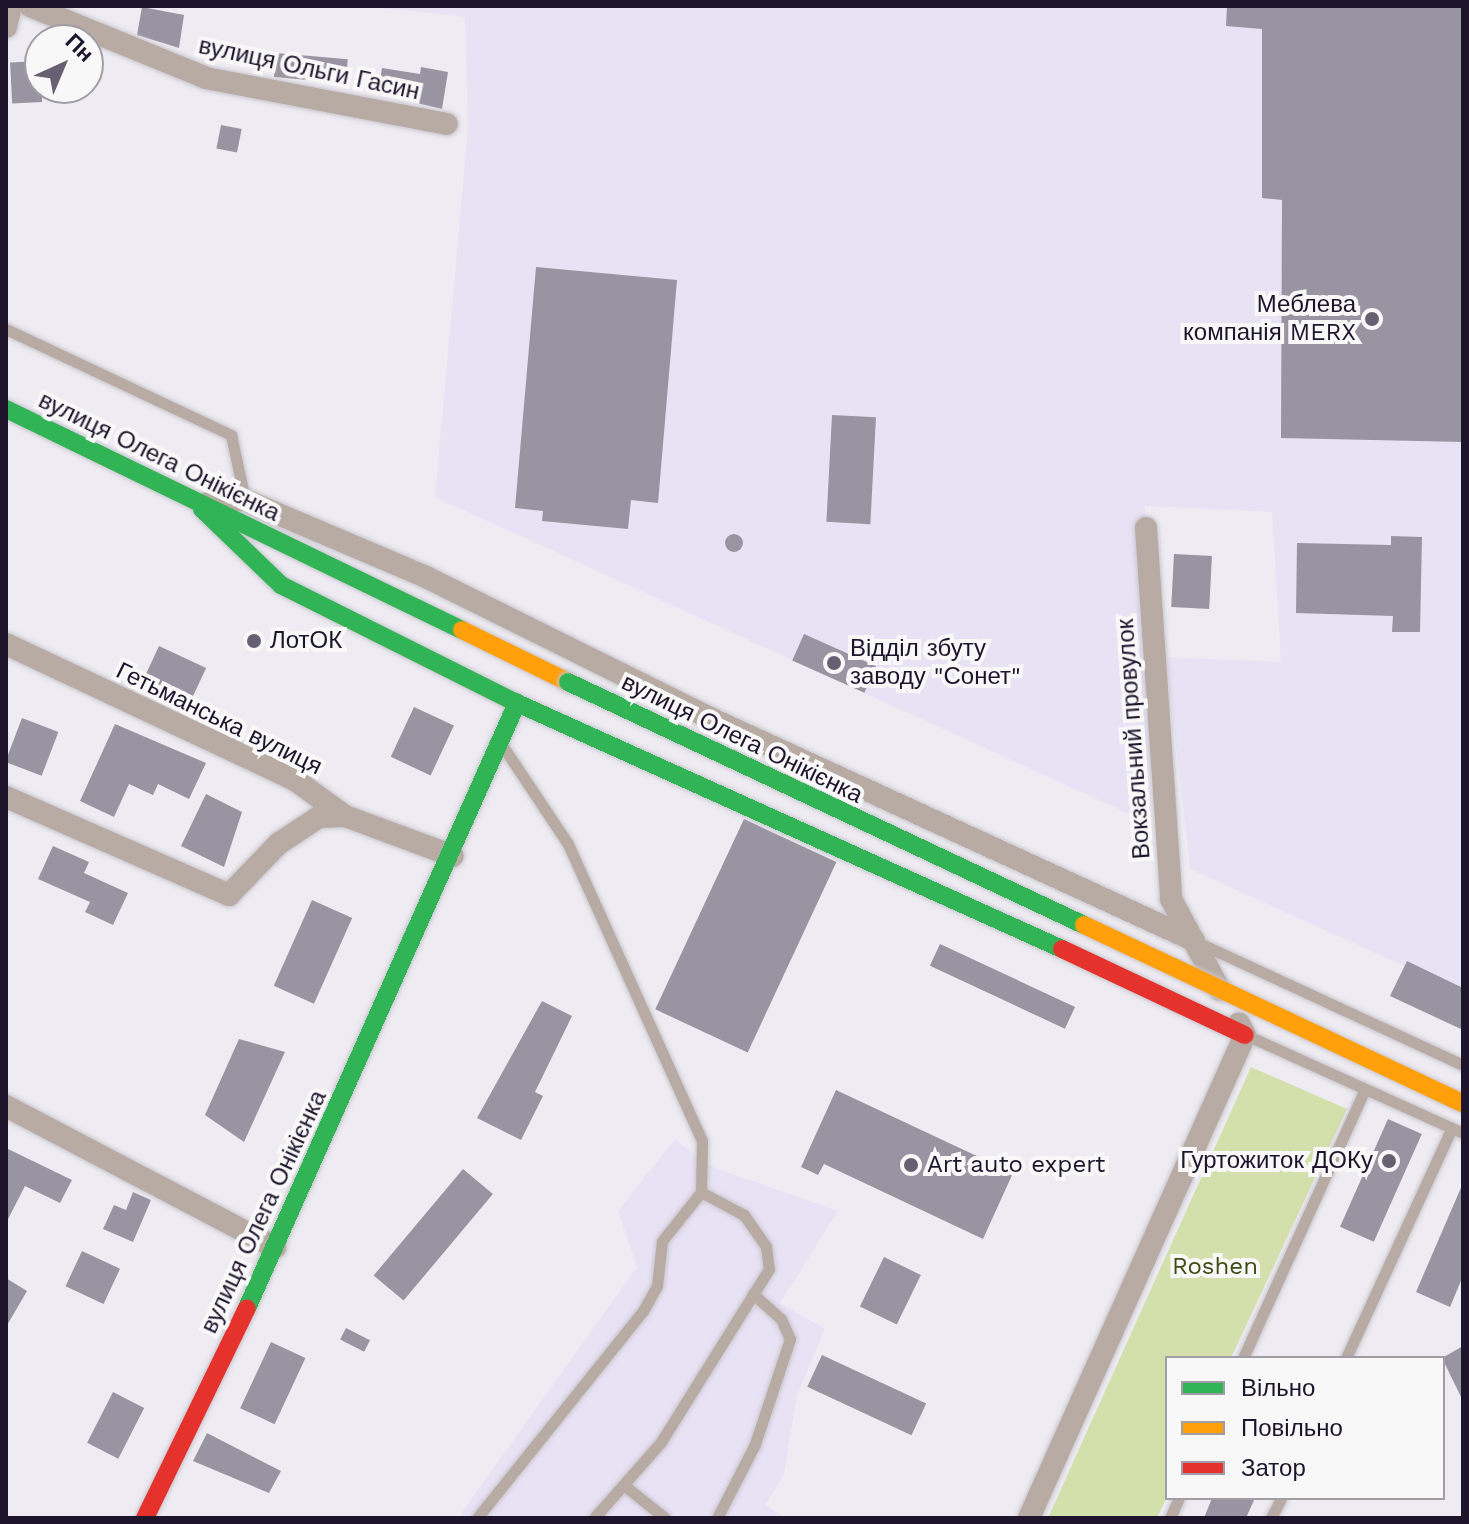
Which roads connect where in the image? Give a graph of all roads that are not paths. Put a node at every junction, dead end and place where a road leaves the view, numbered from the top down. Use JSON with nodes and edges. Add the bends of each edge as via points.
{"nodes":[{"id":1,"x":11,"y":6,"type":"edge"},
{"id":2,"x":30,"y":6,"type":"edge"},
{"id":3,"x":6,"y":27,"type":"edge"},
{"id":4,"x":447,"y":124,"type":"dead end"},
{"id":5,"x":6,"y":329,"type":"edge"},
{"id":6,"x":6,"y":409,"type":"edge"},
{"id":7,"x":245,"y":500,"type":"junction"},
{"id":8,"x":197,"y":504,"type":"junction"},
{"id":9,"x":1146,"y":528,"type":"dead end"},
{"id":10,"x":6,"y":644,"type":"edge"},
{"id":11,"x":517,"y":703,"type":"junction"},
{"id":12,"x":500,"y":741,"type":"junction"},
{"id":13,"x":795,"y":756,"type":"junction"},
{"id":14,"x":6,"y":797,"type":"edge"},
{"id":15,"x":770,"y":811,"type":"junction"},
{"id":16,"x":345,"y":816,"type":"junction"},
{"id":17,"x":453,"y":856,"type":"junction"},
{"id":18,"x":1193,"y":940,"type":"junction"},
{"id":19,"x":1245,"y":1035,"type":"junction"},
{"id":20,"x":1463,"y":1065,"type":"edge"},
{"id":21,"x":1365,"y":1089,"type":"junction"},
{"id":22,"x":1463,"y":1103,"type":"edge"},
{"id":23,"x":6,"y":1106,"type":"edge"},
{"id":24,"x":1458,"y":1131,"type":"edge"},
{"id":25,"x":701,"y":1192,"type":"junction"},
{"id":26,"x":275,"y":1247,"type":"junction"},
{"id":27,"x":753,"y":1294,"type":"junction"},
{"id":28,"x":1244,"y":1356,"type":"edge"},
{"id":29,"x":1347,"y":1356,"type":"edge"},
{"id":30,"x":625,"y":1486,"type":"junction"},
{"id":31,"x":1280,"y":1500,"type":"edge"},
{"id":32,"x":722,"y":1516,"type":"edge"},
{"id":33,"x":145,"y":1518,"type":"edge"},
{"id":34,"x":477,"y":1518,"type":"edge"},
{"id":35,"x":594,"y":1518,"type":"edge"},
{"id":36,"x":665,"y":1518,"type":"edge"},
{"id":37,"x":1029,"y":1518,"type":"edge"},
{"id":38,"x":1271,"y":1518,"type":"edge"}],
"edges":[{"from":1,"to":3,"type":"street"},
{"from":2,"to":4,"type":"street","name":"вулиця Ольги Гасин","via":[[206,78]]},
{"from":5,"to":7,"type":"lane","via":[[231,435]]},
{"from":6,"to":8,"type":"street","name":"вулиця Олега Онікієнка"},
{"from":7,"to":8,"type":"street"},
{"from":7,"to":13,"type":"street","via":[[426,577]]},
{"from":8,"to":11,"type":"street","via":[[281,585]]},
{"from":8,"to":22,"type":"street","name":"вулиця Олега Онікієнка","bridge":true},
{"from":9,"to":18,"type":"street","name":"Вокзальний провулок","via":[[1171,899]]},
{"from":10,"to":16,"type":"street","name":"Гетьманська вулиця","via":[[295,780]]},
{"from":11,"to":12,"type":"street","name":"вулиця Олега Онікієнка"},
{"from":11,"to":15,"type":"street"},
{"from":12,"to":17,"type":"street","name":"вулиця Олега Онікієнка"},
{"from":12,"to":25,"type":"lane","via":[[568,844],[702,1141]]},
{"from":13,"to":15,"type":"street"},
{"from":13,"to":18,"type":"street"},
{"from":14,"to":16,"type":"street","via":[[229,895],[278,844],[319,817]]},
{"from":15,"to":19,"type":"street"},
{"from":16,"to":17,"type":"street","name":"Гетьманська вулиця"},
{"from":17,"to":26,"type":"street","name":"вулиця Олега Онікієнка"},
{"from":18,"to":19,"type":"street","name":"Вокзальний провулок"},
{"from":18,"to":20,"type":"lane"},
{"from":19,"to":21,"type":"lane"},
{"from":19,"to":37,"type":"street"},
{"from":21,"to":24,"type":"lane"},
{"from":21,"to":28,"type":"lane"},
{"from":23,"to":26,"type":"street"},
{"from":24,"to":29,"type":"lane"},
{"from":25,"to":27,"type":"lane","via":[[744,1215],[766,1246],[769,1269]]},
{"from":25,"to":34,"type":"lane","via":[[662,1241],[657,1286],[643,1311]]},
{"from":26,"to":33,"type":"street","name":"вулиця Олега Онікієнка"},
{"from":27,"to":30,"type":"lane","via":[[661,1442]]},
{"from":27,"to":32,"type":"lane","via":[[781,1319],[790,1339],[755,1444]]},
{"from":30,"to":35,"type":"lane"},
{"from":30,"to":36,"type":"lane"},
{"from":31,"to":38,"type":"lane"}]}
